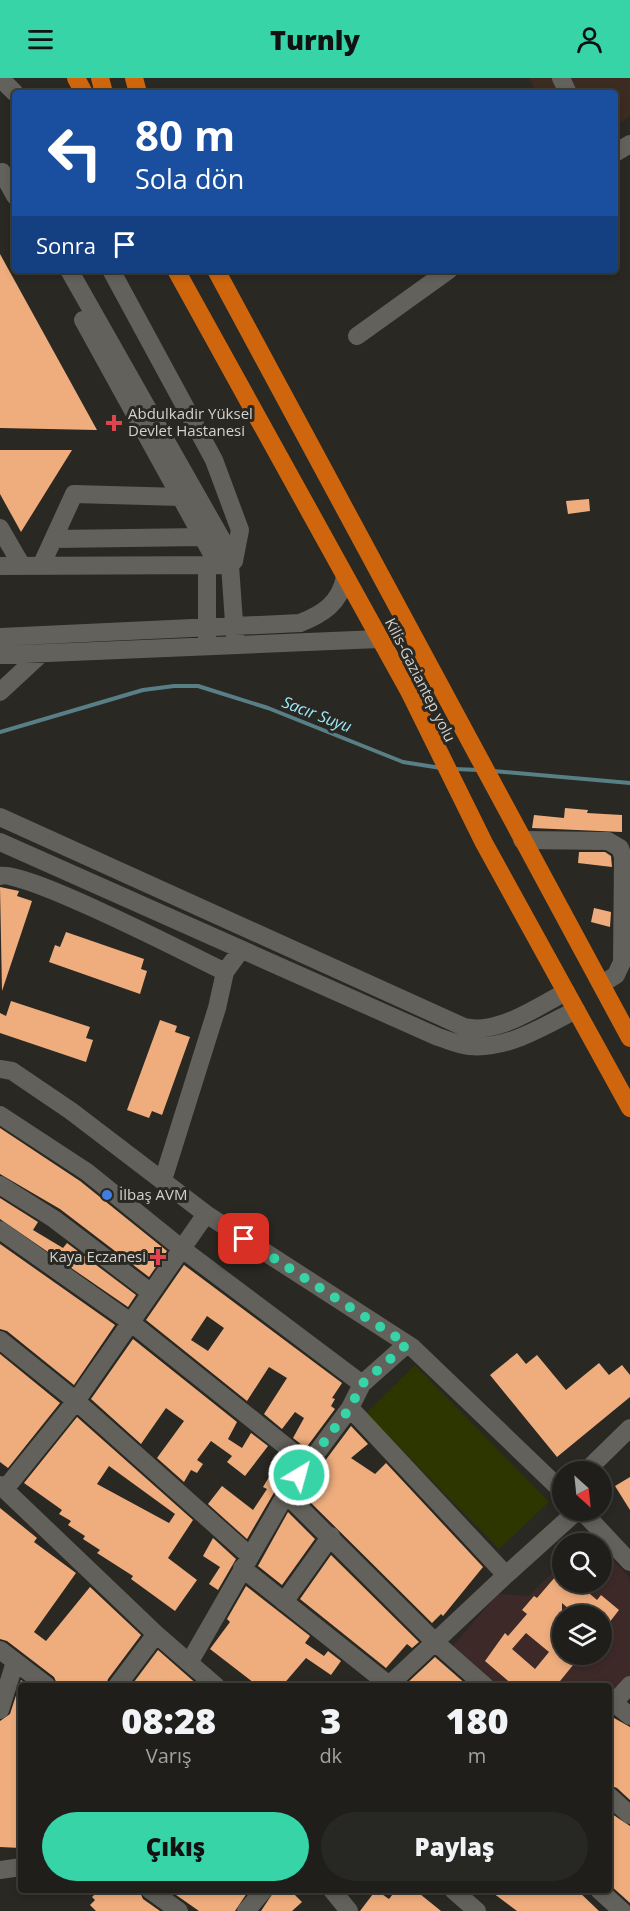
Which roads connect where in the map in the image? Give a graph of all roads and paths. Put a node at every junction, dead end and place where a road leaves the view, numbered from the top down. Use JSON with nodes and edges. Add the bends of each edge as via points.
{"nodes":[{"id":1,"x":0,"y":78,"type":"edge"},
{"id":2,"x":12,"y":90,"type":"edge"},
{"id":3,"x":6,"y":172,"type":"edge"},
{"id":4,"x":12,"y":188,"type":"edge"},
{"id":5,"x":58,"y":273,"type":"edge"},
{"id":6,"x":71,"y":273,"type":"edge"},
{"id":7,"x":113,"y":273,"type":"edge"},
{"id":8,"x":178,"y":273,"type":"edge"},
{"id":9,"x":218,"y":273,"type":"edge"},
{"id":10,"x":445,"y":273,"type":"edge"},
{"id":11,"x":357,"y":336,"type":"dead end"},
{"id":12,"x":181,"y":497,"type":"junction"},
{"id":13,"x":0,"y":528,"type":"edge"},
{"id":14,"x":203,"y":537,"type":"junction"},
{"id":15,"x":54,"y":538,"type":"junction"},
{"id":16,"x":222,"y":564,"type":"junction"},
{"id":17,"x":0,"y":566,"type":"edge"},
{"id":18,"x":22,"y":566,"type":"junction"},
{"id":19,"x":42,"y":566,"type":"junction"},
{"id":20,"x":345,"y":577,"type":"junction"},
{"id":21,"x":235,"y":626,"type":"junction"},
{"id":22,"x":207,"y":627,"type":"junction"},
{"id":23,"x":0,"y":637,"type":"edge"},
{"id":24,"x":379,"y":639,"type":"junction"},
{"id":25,"x":236,"y":645,"type":"junction"},
{"id":26,"x":207,"y":646,"type":"junction"},
{"id":27,"x":42,"y":653,"type":"junction"},
{"id":28,"x":0,"y":655,"type":"edge"},
{"id":29,"x":0,"y":692,"type":"edge"},
{"id":30,"x":0,"y":817,"type":"edge"},
{"id":31,"x":522,"y":840,"type":"junction"},
{"id":32,"x":0,"y":842,"type":"edge"},
{"id":33,"x":0,"y":876,"type":"edge"},
{"id":34,"x":241,"y":950,"type":"junction"},
{"id":35,"x":225,"y":972,"type":"junction"},
{"id":36,"x":602,"y":984,"type":"junction"},
{"id":37,"x":566,"y":992,"type":"junction"},
{"id":38,"x":576,"y":1010,"type":"junction"},
{"id":39,"x":630,"y":1038,"type":"edge"},
{"id":40,"x":0,"y":1069,"type":"edge"},
{"id":41,"x":630,"y":1108,"type":"edge"},
{"id":42,"x":0,"y":1115,"type":"edge"},
{"id":43,"x":163,"y":1180,"type":"junction"},
{"id":44,"x":0,"y":1185,"type":"edge"},
{"id":45,"x":206,"y":1214,"type":"junction"},
{"id":46,"x":3,"y":1236,"type":"edge"},
{"id":47,"x":181,"y":1248,"type":"junction"},
{"id":48,"x":150,"y":1292,"type":"junction"},
{"id":49,"x":129,"y":1321,"type":"junction"},
{"id":50,"x":0,"y":1340,"type":"edge"},
{"id":51,"x":407,"y":1344,"type":"junction"},
{"id":52,"x":362,"y":1384,"type":"junction"},
{"id":53,"x":76,"y":1401,"type":"junction"},
{"id":54,"x":350,"y":1408,"type":"junction"},
{"id":55,"x":630,"y":1428,"type":"edge"},
{"id":56,"x":596,"y":1461,"type":"edge"},
{"id":57,"x":308,"y":1464,"type":"junction"},
{"id":58,"x":552,"y":1482,"type":"edge"},
{"id":59,"x":2,"y":1487,"type":"edge"},
{"id":60,"x":286,"y":1494,"type":"junction"},
{"id":61,"x":567,"y":1521,"type":"edge"},
{"id":62,"x":590,"y":1521,"type":"edge"},
{"id":63,"x":331,"y":1536,"type":"junction"},
{"id":64,"x":246,"y":1562,"type":"junction"},
{"id":65,"x":630,"y":1562,"type":"edge"},
{"id":66,"x":506,"y":1575,"type":"junction"},
{"id":67,"x":284,"y":1602,"type":"junction"},
{"id":68,"x":156,"y":1634,"type":"junction"},
{"id":69,"x":435,"y":1642,"type":"junction"},
{"id":70,"x":0,"y":1650,"type":"edge"},
{"id":71,"x":15,"y":1662,"type":"junction"},
{"id":72,"x":189,"y":1663,"type":"junction"},
{"id":73,"x":43,"y":1683,"type":"edge"},
{"id":74,"x":119,"y":1683,"type":"edge"},
{"id":75,"x":212,"y":1683,"type":"edge"},
{"id":76,"x":384,"y":1683,"type":"edge"},
{"id":77,"x":391,"y":1683,"type":"edge"},
{"id":78,"x":482,"y":1683,"type":"edge"},
{"id":79,"x":630,"y":1685,"type":"edge"},
{"id":80,"x":612,"y":1704,"type":"edge"},
{"id":81,"x":0,"y":1706,"type":"edge"},
{"id":82,"x":612,"y":1706,"type":"edge"},
{"id":83,"x":630,"y":1716,"type":"edge"},
{"id":84,"x":612,"y":1799,"type":"edge"},
{"id":85,"x":630,"y":1815,"type":"edge"},
{"id":86,"x":18,"y":1867,"type":"edge"},
{"id":87,"x":0,"y":1870,"type":"edge"},
{"id":88,"x":154,"y":1893,"type":"edge"},
{"id":89,"x":261,"y":1893,"type":"edge"},
{"id":90,"x":334,"y":1893,"type":"edge"},
{"id":91,"x":456,"y":1893,"type":"edge"},
{"id":92,"x":602,"y":1893,"type":"edge"},
{"id":93,"x":179,"y":1911,"type":"edge"},
{"id":94,"x":246,"y":1911,"type":"edge"},
{"id":95,"x":349,"y":1911,"type":"edge"},
{"id":96,"x":477,"y":1911,"type":"edge"},
{"id":97,"x":622,"y":1911,"type":"edge"}],
"edges":[{"from":1,"to":2,"type":"street"},
{"from":3,"to":4,"type":"street"},
{"from":5,"to":12,"type":"street"},
{"from":6,"to":16,"type":"street"},
{"from":7,"to":16,"type":"street","via":[[222,480],[240,530]]},
{"from":8,"to":20,"type":"highway","name":"Kilis-Gaziantep yolu"},
{"from":9,"to":31,"type":"highway","name":"Kilis-Gaziantep yolu"},
{"from":10,"to":11,"type":"street"},
{"from":12,"to":14,"type":"street"},
{"from":12,"to":15,"type":"street","via":[[74,494]]},
{"from":13,"to":18,"type":"street"},
{"from":14,"to":15,"type":"street"},
{"from":14,"to":16,"type":"street"},
{"from":15,"to":19,"type":"street"},
{"from":16,"to":19,"type":"street"},
{"from":16,"to":21,"type":"street"},
{"from":16,"to":22,"type":"street"},
{"from":17,"to":18,"type":"street"},
{"from":18,"to":19,"type":"street"},
{"from":20,"to":21,"type":"street","via":[[343,590],[319,616],[300,623]]},
{"from":20,"to":24,"type":"highway","name":"Kilis-Gaziantep yolu"},
{"from":21,"to":22,"type":"street"},
{"from":21,"to":25,"type":"street"},
{"from":22,"to":23,"type":"street"},
{"from":22,"to":26,"type":"street"},
{"from":24,"to":25,"type":"street"},
{"from":24,"to":37,"type":"highway","name":"Kilis-Gaziantep yolu"},
{"from":25,"to":26,"type":"street"},
{"from":26,"to":27,"type":"street"},
{"from":27,"to":28,"type":"street"},
{"from":27,"to":29,"type":"street"},
{"from":30,"to":37,"type":"street","via":[[464,1027],[494,1027]]},
{"from":31,"to":36,"type":"highway","name":"Kilis-Gaziantep yolu"},
{"from":31,"to":36,"type":"street","via":[[608,841],[620,848],[622,962],[616,975]]},
{"from":32,"to":34,"type":"street"},
{"from":33,"to":35,"type":"street","via":[[6,874],[34,883]]},
{"from":34,"to":35,"type":"street"},
{"from":34,"to":38,"type":"street","via":[[438,1037],[468,1046],[506,1042]]},
{"from":35,"to":43,"type":"street"},
{"from":36,"to":39,"type":"highway","name":"Kilis-Gaziantep yolu"},
{"from":37,"to":38,"type":"highway","name":"Kilis-Gaziantep yolu"},
{"from":38,"to":41,"type":"highway","name":"Kilis-Gaziantep yolu"},
{"from":40,"to":43,"type":"street","via":[[12,1071]]},
{"from":42,"to":47,"type":"street","via":[[87,1172]]},
{"from":43,"to":45,"type":"street"},
{"from":44,"to":48,"type":"street","via":[[54,1219]]},
{"from":45,"to":47,"type":"street"},
{"from":45,"to":51,"type":"street"},
{"from":46,"to":49,"type":"street"},
{"from":47,"to":48,"type":"street"},
{"from":47,"to":52,"type":"street"},
{"from":48,"to":49,"type":"street"},
{"from":49,"to":53,"type":"street"},
{"from":49,"to":57,"type":"street"},
{"from":50,"to":53,"type":"street"},
{"from":51,"to":52,"type":"street"},
{"from":51,"to":58,"type":"street"},
{"from":52,"to":54,"type":"street"},
{"from":53,"to":59,"type":"street"},
{"from":53,"to":64,"type":"street"},
{"from":54,"to":57,"type":"street"},
{"from":54,"to":66,"type":"street"},
{"from":55,"to":56,"type":"street"},
{"from":57,"to":60,"type":"street"},
{"from":59,"to":68,"type":"street"},
{"from":60,"to":63,"type":"street"},
{"from":60,"to":64,"type":"street"},
{"from":61,"to":66,"type":"street"},
{"from":62,"to":65,"type":"street"},
{"from":63,"to":67,"type":"street"},
{"from":63,"to":69,"type":"street"},
{"from":64,"to":67,"type":"street"},
{"from":64,"to":72,"type":"street"},
{"from":66,"to":69,"type":"street"},
{"from":67,"to":76,"type":"street"},
{"from":68,"to":72,"type":"street"},
{"from":68,"to":74,"type":"street"},
{"from":69,"to":77,"type":"street"},
{"from":69,"to":78,"type":"street"},
{"from":70,"to":71,"type":"street"},
{"from":71,"to":73,"type":"street"},
{"from":71,"to":81,"type":"street"},
{"from":72,"to":75,"type":"street"},
{"from":79,"to":80,"type":"street"},
{"from":82,"to":83,"type":"street"},
{"from":84,"to":85,"type":"street"},
{"from":86,"to":87,"type":"street"},
{"from":88,"to":93,"type":"street"},
{"from":89,"to":94,"type":"street"},
{"from":90,"to":95,"type":"street"},
{"from":91,"to":96,"type":"street"},
{"from":92,"to":97,"type":"street"}]}
